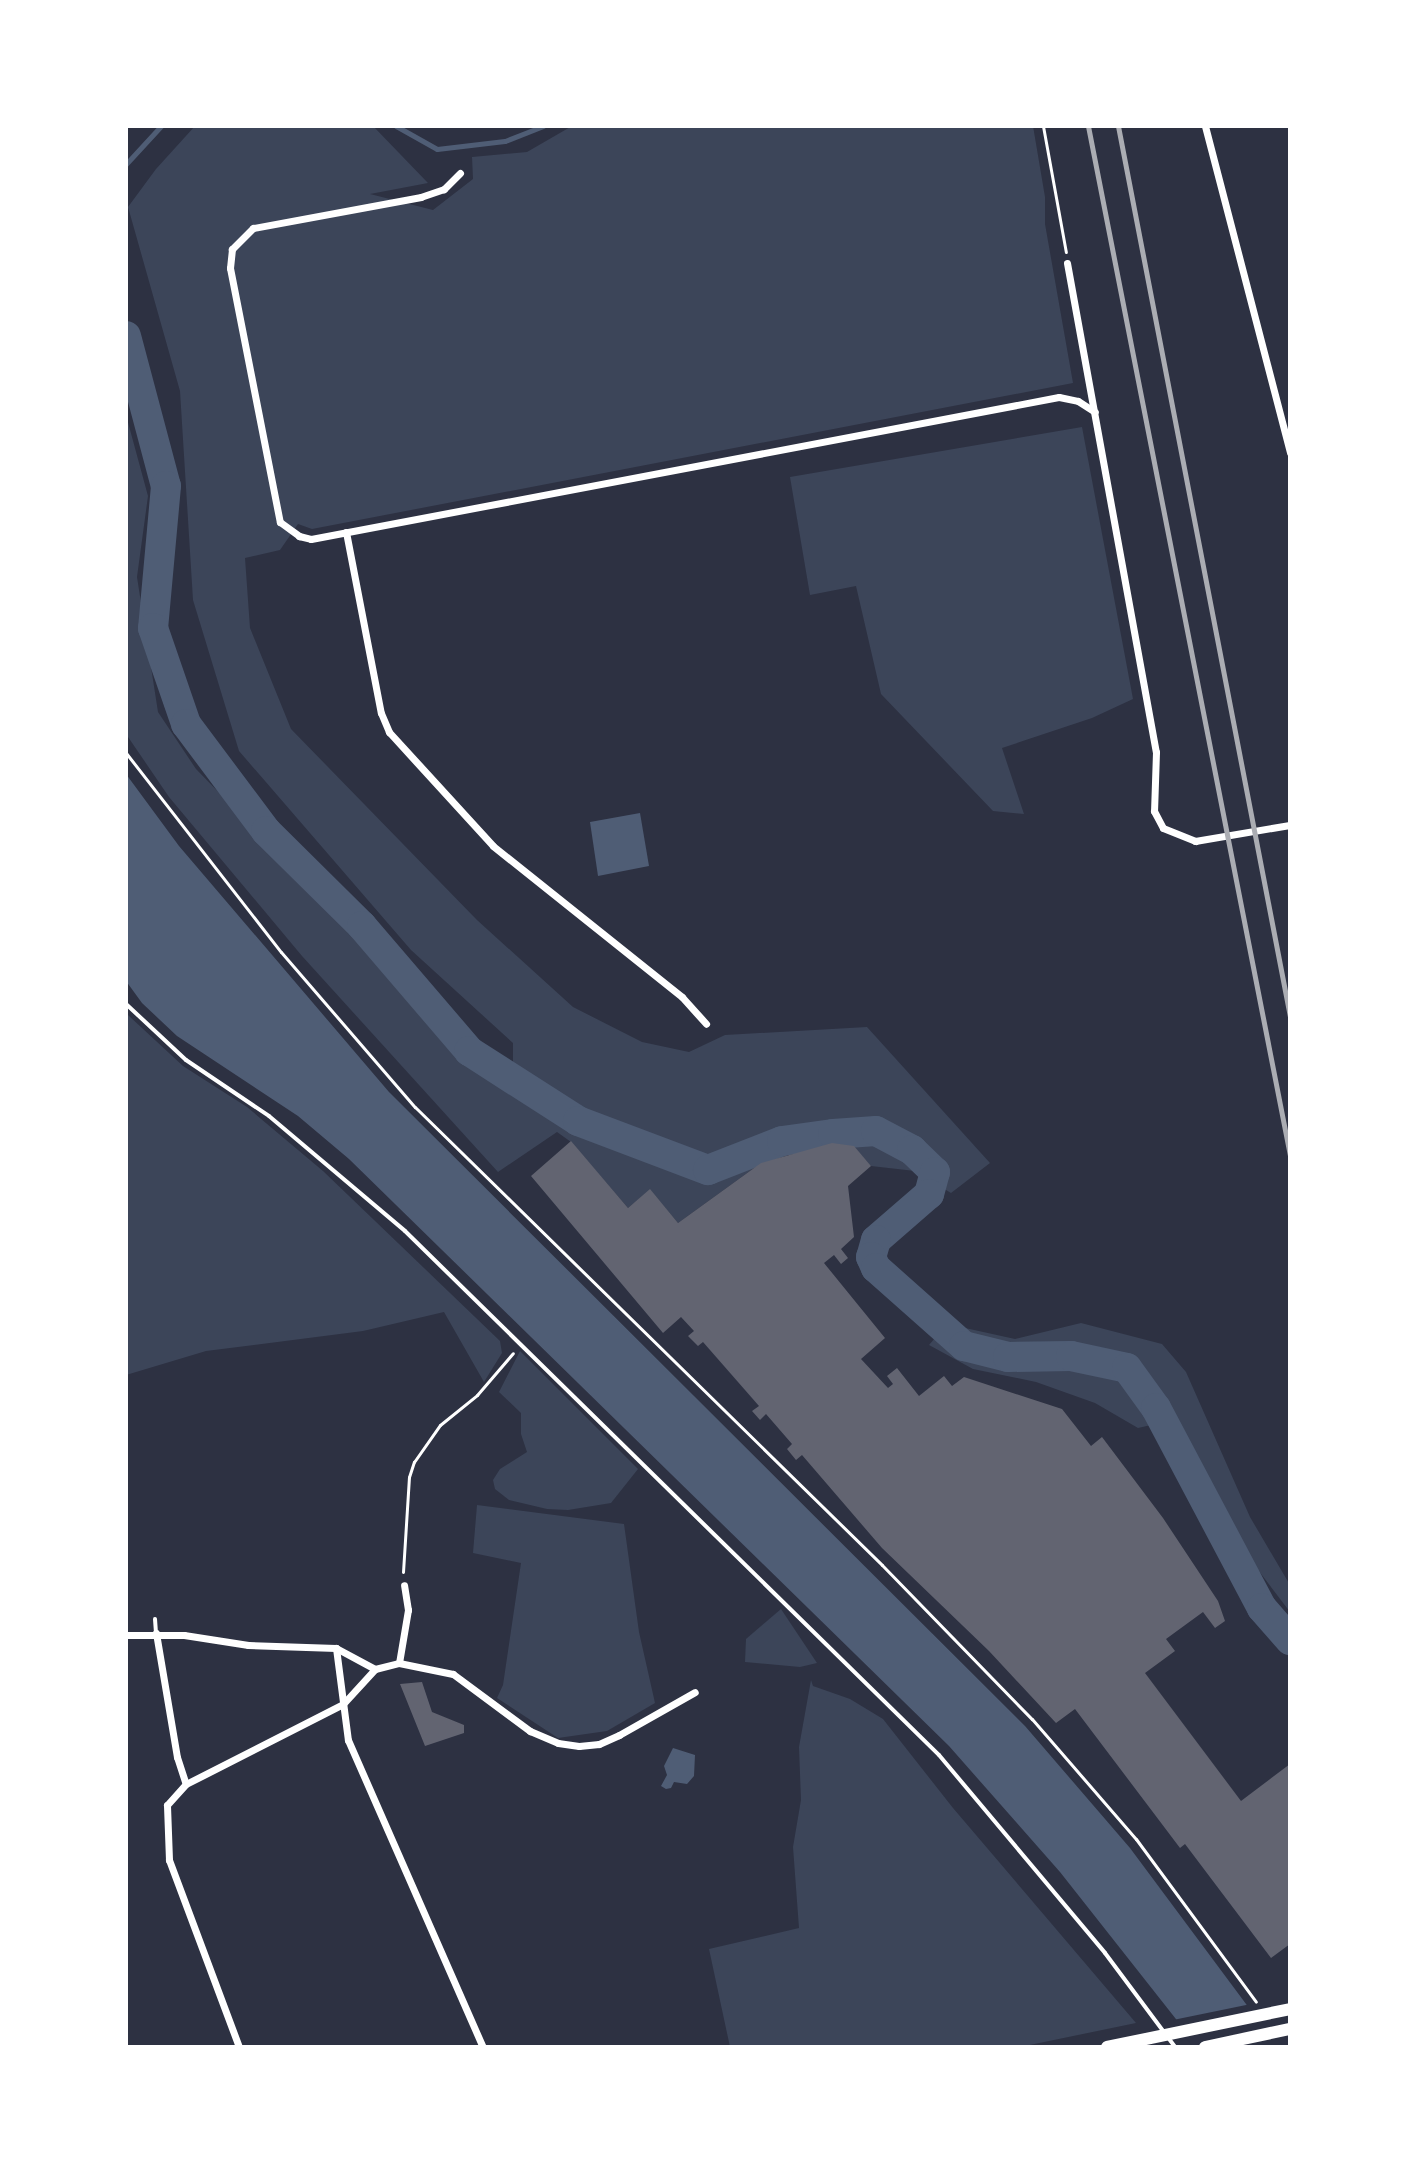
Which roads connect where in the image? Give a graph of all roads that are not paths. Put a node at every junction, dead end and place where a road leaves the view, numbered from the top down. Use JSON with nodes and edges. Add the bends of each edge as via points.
{"nodes":[{"id":1,"x":1205,"y":126,"type":"edge"},
{"id":2,"x":460,"y":173,"type":"dead end"},
{"id":3,"x":1067,"y":263,"type":"road end"},
{"id":4,"x":1095,"y":412,"type":"junction"},
{"id":5,"x":1290,"y":453,"type":"edge"},
{"id":6,"x":346,"y":532,"type":"junction"},
{"id":7,"x":1290,"y":825,"type":"edge"},
{"id":8,"x":126,"y":1004,"type":"edge"},
{"id":9,"x":706,"y":1024,"type":"dead end"},
{"id":10,"x":404,"y":1585,"type":"road end"},
{"id":11,"x":155,"y":1619,"type":"dead end"},
{"id":12,"x":156,"y":1633,"type":"junction"},
{"id":13,"x":126,"y":1635,"type":"edge"},
{"id":14,"x":336,"y":1648,"type":"junction"},
{"id":15,"x":399,"y":1663,"type":"junction"},
{"id":16,"x":375,"y":1669,"type":"junction"},
{"id":17,"x":695,"y":1692,"type":"dead end"},
{"id":18,"x":343,"y":1704,"type":"junction"},
{"id":19,"x":186,"y":1784,"type":"junction"},
{"id":20,"x":1290,"y":2009,"type":"edge"},
{"id":21,"x":1290,"y":2029,"type":"edge"},
{"id":22,"x":239,"y":2047,"type":"edge"},
{"id":23,"x":483,"y":2047,"type":"edge"},
{"id":24,"x":1107,"y":2047,"type":"edge"},
{"id":25,"x":1175,"y":2047,"type":"edge"},
{"id":26,"x":1205,"y":2047,"type":"edge"}],
"edges":[{"from":1,"to":5,"type":"street"},
{"from":2,"to":6,"type":"street","via":[[444,189],[421,197],[253,228],[232,249],[230,268],[280,522],[288,531],[311,539]]},
{"from":3,"to":4,"type":"street"},
{"from":4,"to":6,"type":"street","via":[[1059,397]]},
{"from":4,"to":7,"type":"street","via":[[1156,752],[1154,811],[1163,828],[1195,841]]},
{"from":6,"to":9,"type":"street","via":[[389,732],[493,846],[682,997]]},
{"from":8,"to":25,"type":"lane","via":[[186,1060],[340,1173],[521,1343],[939,1755],[1105,1953]]},
{"from":10,"to":15,"type":"street","via":[[408,1610]]},
{"from":11,"to":12,"type":"lane"},
{"from":12,"to":13,"type":"street"},
{"from":12,"to":14,"type":"street","via":[[248,1645]]},
{"from":12,"to":19,"type":"street"},
{"from":14,"to":16,"type":"street"},
{"from":14,"to":18,"type":"street"},
{"from":15,"to":16,"type":"street"},
{"from":15,"to":17,"type":"street","via":[[453,1674],[530,1731],[579,1746],[619,1735]]},
{"from":16,"to":18,"type":"street"},
{"from":18,"to":19,"type":"street"},
{"from":18,"to":23,"type":"street","via":[[348,1740]]},
{"from":19,"to":22,"type":"street","via":[[167,1805],[169,1860]]},
{"from":20,"to":24,"type":"highway"},
{"from":21,"to":26,"type":"highway"}]}
